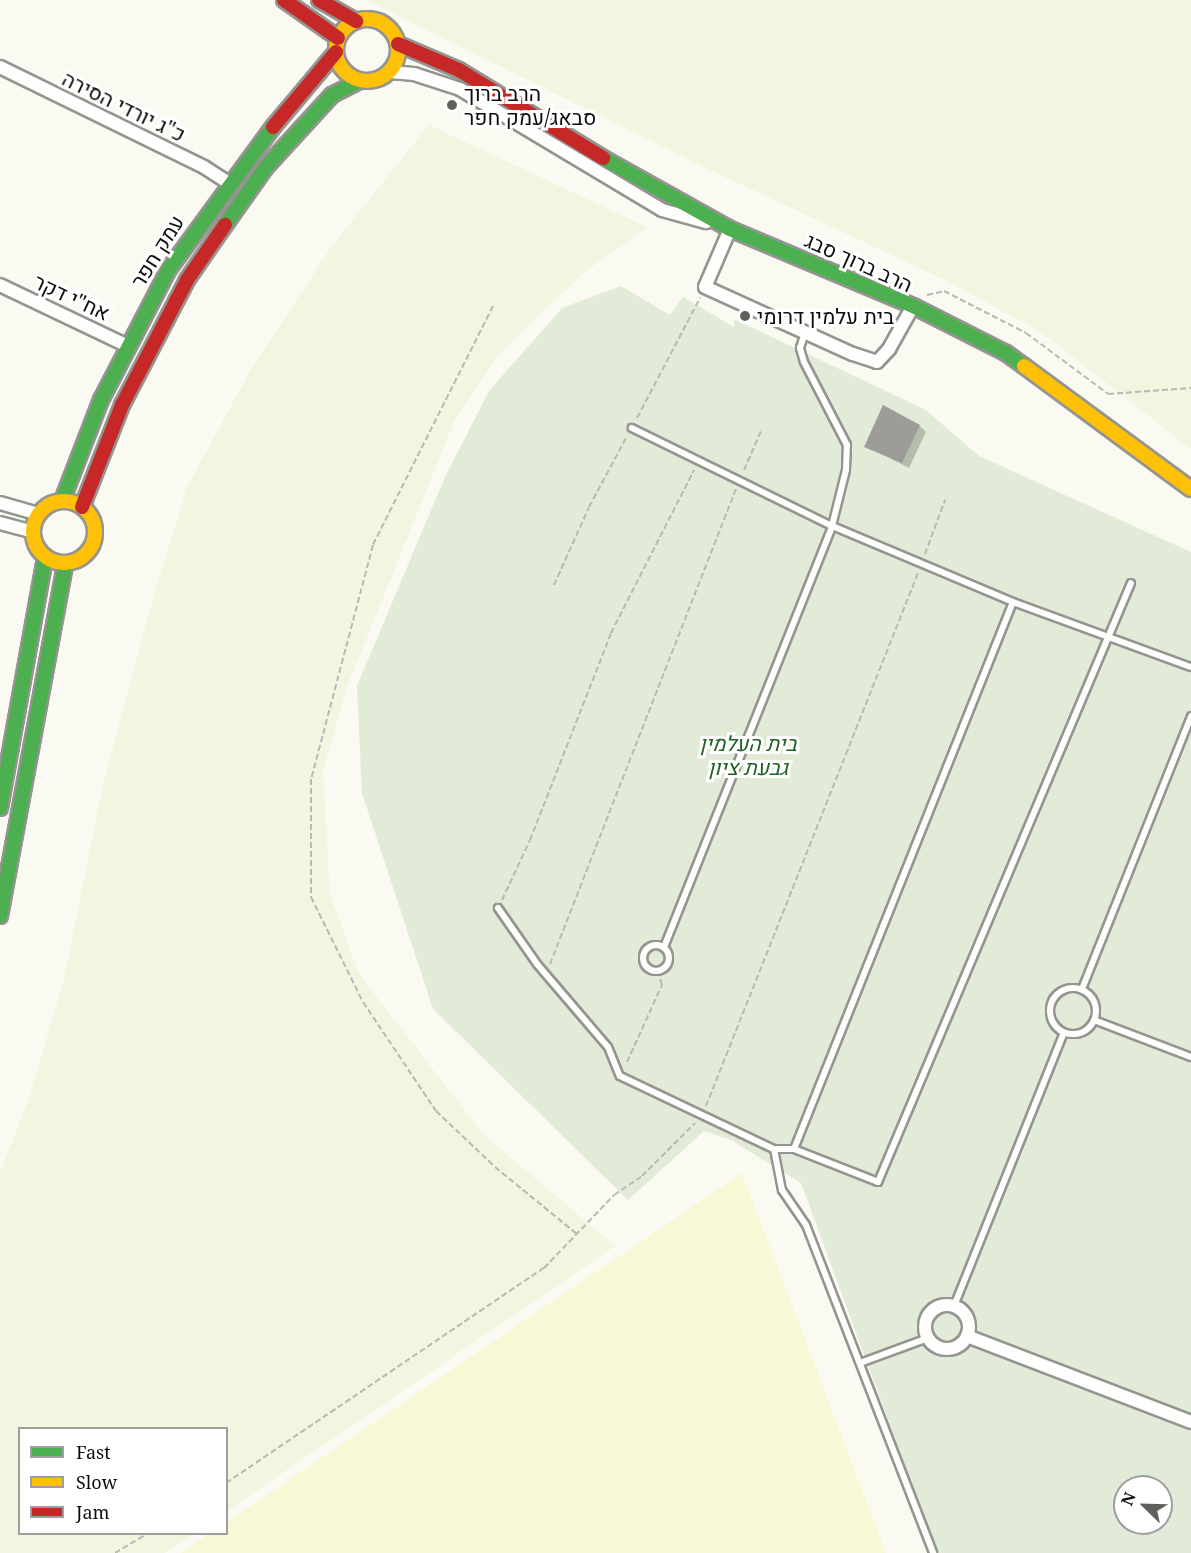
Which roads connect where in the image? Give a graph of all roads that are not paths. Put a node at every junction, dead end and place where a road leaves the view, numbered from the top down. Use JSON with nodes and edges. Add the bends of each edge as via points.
{"nodes":[{"id":1,"x":284,"y":0,"type":"edge"},
{"id":2,"x":319,"y":0,"type":"edge"},
{"id":3,"x":356,"y":21,"type":"junction"},
{"id":4,"x":398,"y":44,"type":"junction"},
{"id":5,"x":337,"y":45,"type":"junction"},
{"id":6,"x":0,"y":67,"type":"edge"},
{"id":7,"x":390,"y":72,"type":"junction"},
{"id":8,"x":359,"y":81,"type":"junction"},
{"id":9,"x":229,"y":183,"type":"junction"},
{"id":10,"x":730,"y":229,"type":"junction"},
{"id":11,"x":0,"y":285,"type":"edge"},
{"id":12,"x":913,"y":306,"type":"junction"},
{"id":13,"x":805,"y":332,"type":"junction"},
{"id":14,"x":126,"y":345,"type":"junction"},
{"id":15,"x":632,"y":428,"type":"dead end"},
{"id":16,"x":1191,"y":489,"type":"edge"},
{"id":17,"x":62,"y":501,"type":"junction"},
{"id":18,"x":0,"y":502,"type":"edge"},
{"id":19,"x":82,"y":507,"type":"junction"},
{"id":20,"x":39,"y":514,"type":"junction"},
{"id":21,"x":0,"y":523,"type":"edge"},
{"id":22,"x":832,"y":526,"type":"junction"},
{"id":23,"x":33,"y":532,"type":"junction"},
{"id":24,"x":45,"y":557,"type":"junction"},
{"id":25,"x":65,"y":564,"type":"junction"},
{"id":26,"x":1131,"y":584,"type":"dead end"},
{"id":27,"x":1013,"y":602,"type":"junction"},
{"id":28,"x":1111,"y":637,"type":"junction"},
{"id":29,"x":1191,"y":667,"type":"edge"},
{"id":30,"x":1191,"y":716,"type":"edge"},
{"id":31,"x":0,"y":808,"type":"edge"},
{"id":32,"x":498,"y":908,"type":"road end"},
{"id":33,"x":0,"y":915,"type":"edge"},
{"id":34,"x":664,"y":947,"type":"junction"},
{"id":35,"x":1082,"y":989,"type":"junction"},
{"id":36,"x":1094,"y":1020,"type":"junction"},
{"id":37,"x":1064,"y":1033,"type":"junction"},
{"id":38,"x":1191,"y":1057,"type":"edge"},
{"id":39,"x":774,"y":1149,"type":"junction"},
{"id":40,"x":794,"y":1149,"type":"junction"},
{"id":41,"x":954,"y":1306,"type":"junction"},
{"id":42,"x":967,"y":1336,"type":"junction"},
{"id":43,"x":928,"y":1338,"type":"junction"},
{"id":44,"x":860,"y":1363,"type":"junction"},
{"id":45,"x":1191,"y":1422,"type":"edge"},
{"id":46,"x":933,"y":1553,"type":"edge"}],
"edges":[{"from":1,"to":5,"type":"street"},
{"from":2,"to":3,"type":"street"},
{"from":3,"to":4,"type":"street","via":[[381,22]]},
{"from":3,"to":5,"type":"street"},
{"from":4,"to":7,"type":"street","via":[[397,59]]},
{"from":4,"to":10,"type":"street","name":"הרב ברוך סבג","via":[[459,70],[596,154]]},
{"from":5,"to":8,"type":"street","via":[[340,67]]},
{"from":5,"to":9,"type":"street","name":"עמק חפר"},
{"from":6,"to":9,"type":"street","name":"כ\"ג יורדי הסירה","via":[[204,166]]},
{"from":7,"to":8,"type":"street","via":[[376,81]]},
{"from":7,"to":10,"type":"street","name":"הרב ברוך סבג","via":[[414,74],[460,89],[662,210]]},
{"from":8,"to":19,"type":"street","name":"עמק חפר","via":[[332,95],[266,167],[187,280],[122,405]]},
{"from":9,"to":14,"type":"street","name":"עמק חפר","via":[[170,269]]},
{"from":10,"to":12,"type":"street","name":"הרב ברוך סבג"},
{"from":10,"to":13,"type":"street","name":"הרב ברוך סבג","via":[[705,287]]},
{"from":11,"to":14,"type":"street","name":"אח\"י דקר"},
{"from":12,"to":13,"type":"street","name":"הרב ברוך סבג","via":[[890,349],[877,362]]},
{"from":12,"to":16,"type":"street","via":[[1006,353]]},
{"from":13,"to":22,"type":"lane","via":[[800,348],[804,362],[847,445],[846,470]]},
{"from":14,"to":17,"type":"street","name":"עמק חפר"},
{"from":15,"to":22,"type":"lane"},
{"from":17,"to":19,"type":"street"},
{"from":17,"to":20,"type":"street"},
{"from":18,"to":20,"type":"street"},
{"from":19,"to":25,"type":"street","via":[[93,520],[93,545],[86,555]]},
{"from":20,"to":23,"type":"street"},
{"from":21,"to":23,"type":"street"},
{"from":22,"to":27,"type":"lane"},
{"from":22,"to":34,"type":"lane"},
{"from":23,"to":24,"type":"street","via":[[35,544]]},
{"from":24,"to":25,"type":"street"},
{"from":24,"to":31,"type":"street"},
{"from":25,"to":33,"type":"street"},
{"from":26,"to":28,"type":"lane"},
{"from":27,"to":28,"type":"lane"},
{"from":27,"to":40,"type":"lane"},
{"from":28,"to":29,"type":"lane"},
{"from":28,"to":40,"type":"lane","via":[[878,1182]]},
{"from":30,"to":35,"type":"lane"},
{"from":32,"to":39,"type":"lane","via":[[546,975],[608,1047],[620,1076]]},
{"from":34,"to":34,"type":"lane","via":[[651,945],[643,954],[646,966],[658,971],[666,967],[670,959]]},
{"from":35,"to":36,"type":"lane","via":[[1094,1002]]},
{"from":35,"to":37,"type":"lane","via":[[1067,988],[1051,1002],[1053,1024]]},
{"from":36,"to":37,"type":"lane","via":[[1085,1031]]},
{"from":36,"to":38,"type":"lane"},
{"from":37,"to":41,"type":"lane"},
{"from":39,"to":40,"type":"lane"},
{"from":39,"to":44,"type":"lane","via":[[783,1190],[806,1225]]},
{"from":41,"to":42,"type":"street","via":[[969,1321]]},
{"from":41,"to":43,"type":"street","via":[[939,1306],[931,1311],[925,1324]]},
{"from":42,"to":43,"type":"street","via":[[962,1343],[946,1349]]},
{"from":42,"to":45,"type":"street"},
{"from":43,"to":44,"type":"lane"},
{"from":44,"to":46,"type":"lane"}]}
